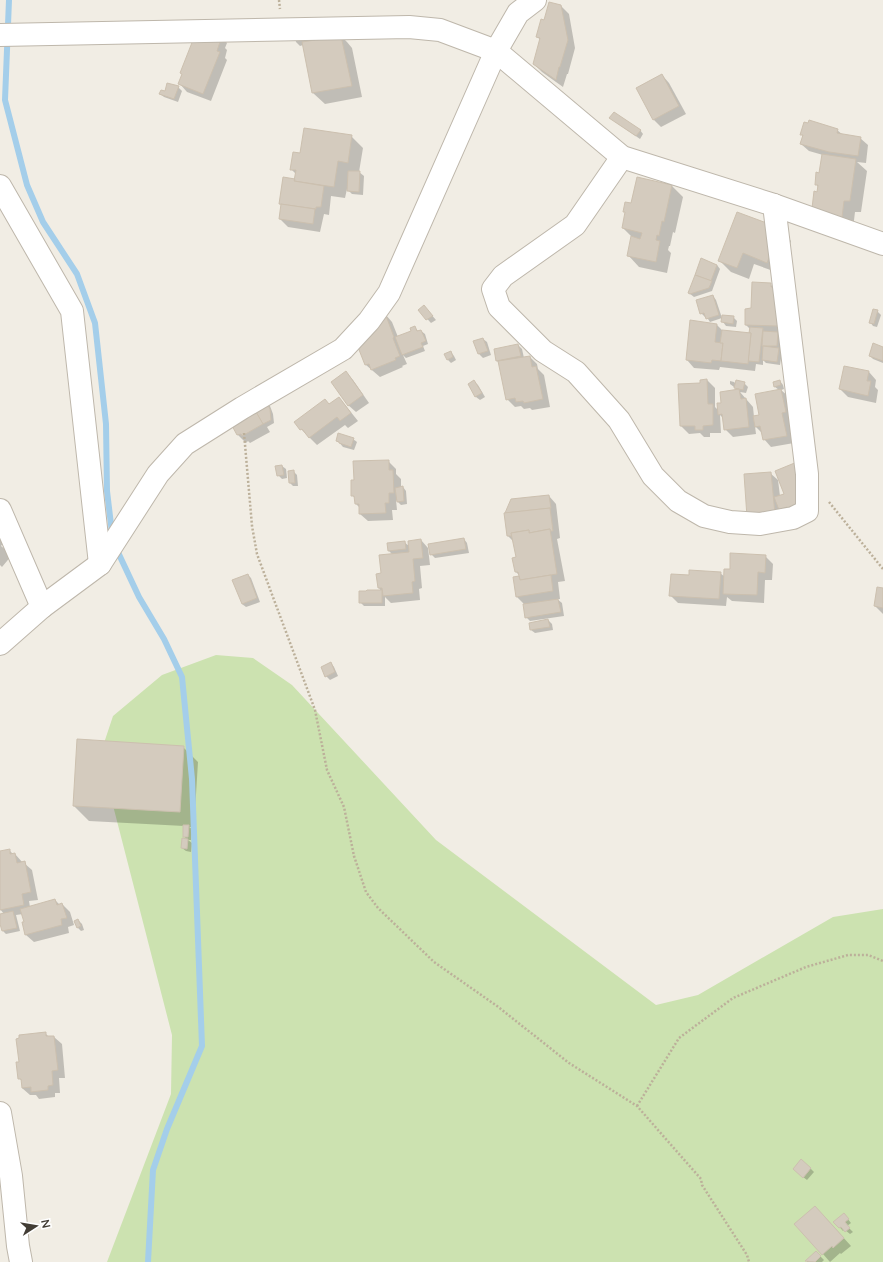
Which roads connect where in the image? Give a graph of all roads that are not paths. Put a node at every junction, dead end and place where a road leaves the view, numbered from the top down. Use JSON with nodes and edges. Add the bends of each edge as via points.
{"nodes":[{"id":1,"x":535,"y":0,"type":"edge"},
{"id":2,"x":0,"y":35,"type":"edge"},
{"id":3,"x":496,"y":51,"type":"junction"},
{"id":4,"x":622,"y":157,"type":"junction"},
{"id":5,"x":0,"y":186,"type":"edge"},
{"id":6,"x":774,"y":205,"type":"junction"},
{"id":7,"x":883,"y":244,"type":"edge"},
{"id":8,"x":0,"y":510,"type":"edge"},
{"id":9,"x":100,"y":564,"type":"junction"},
{"id":10,"x":42,"y":607,"type":"junction"},
{"id":11,"x":0,"y":644,"type":"edge"},
{"id":12,"x":0,"y":1113,"type":"edge"},
{"id":13,"x":20,"y":1262,"type":"edge"}],
"edges":[{"from":1,"to":3,"type":"street","via":[[518,13]]},
{"from":2,"to":3,"type":"street","via":[[409,27],[440,30]]},
{"from":3,"to":4,"type":"street"},
{"from":3,"to":9,"type":"street","via":[[389,293],[373,316],[344,349],[185,444],[158,474]]},
{"from":4,"to":6,"type":"street"},
{"from":4,"to":6,"type":"street","via":[[575,225],[503,276],[493,289],[499,307],[543,351],[576,372],[619,420],[653,476],[678,501],[704,516],[730,522],[760,524],[792,518],[807,511],[807,474]]},
{"from":5,"to":9,"type":"street","via":[[72,311]]},
{"from":6,"to":7,"type":"street"},
{"from":8,"to":10,"type":"street"},
{"from":9,"to":10,"type":"street"},
{"from":10,"to":11,"type":"street"},
{"from":12,"to":13,"type":"street","via":[[11,1176]]}]}
